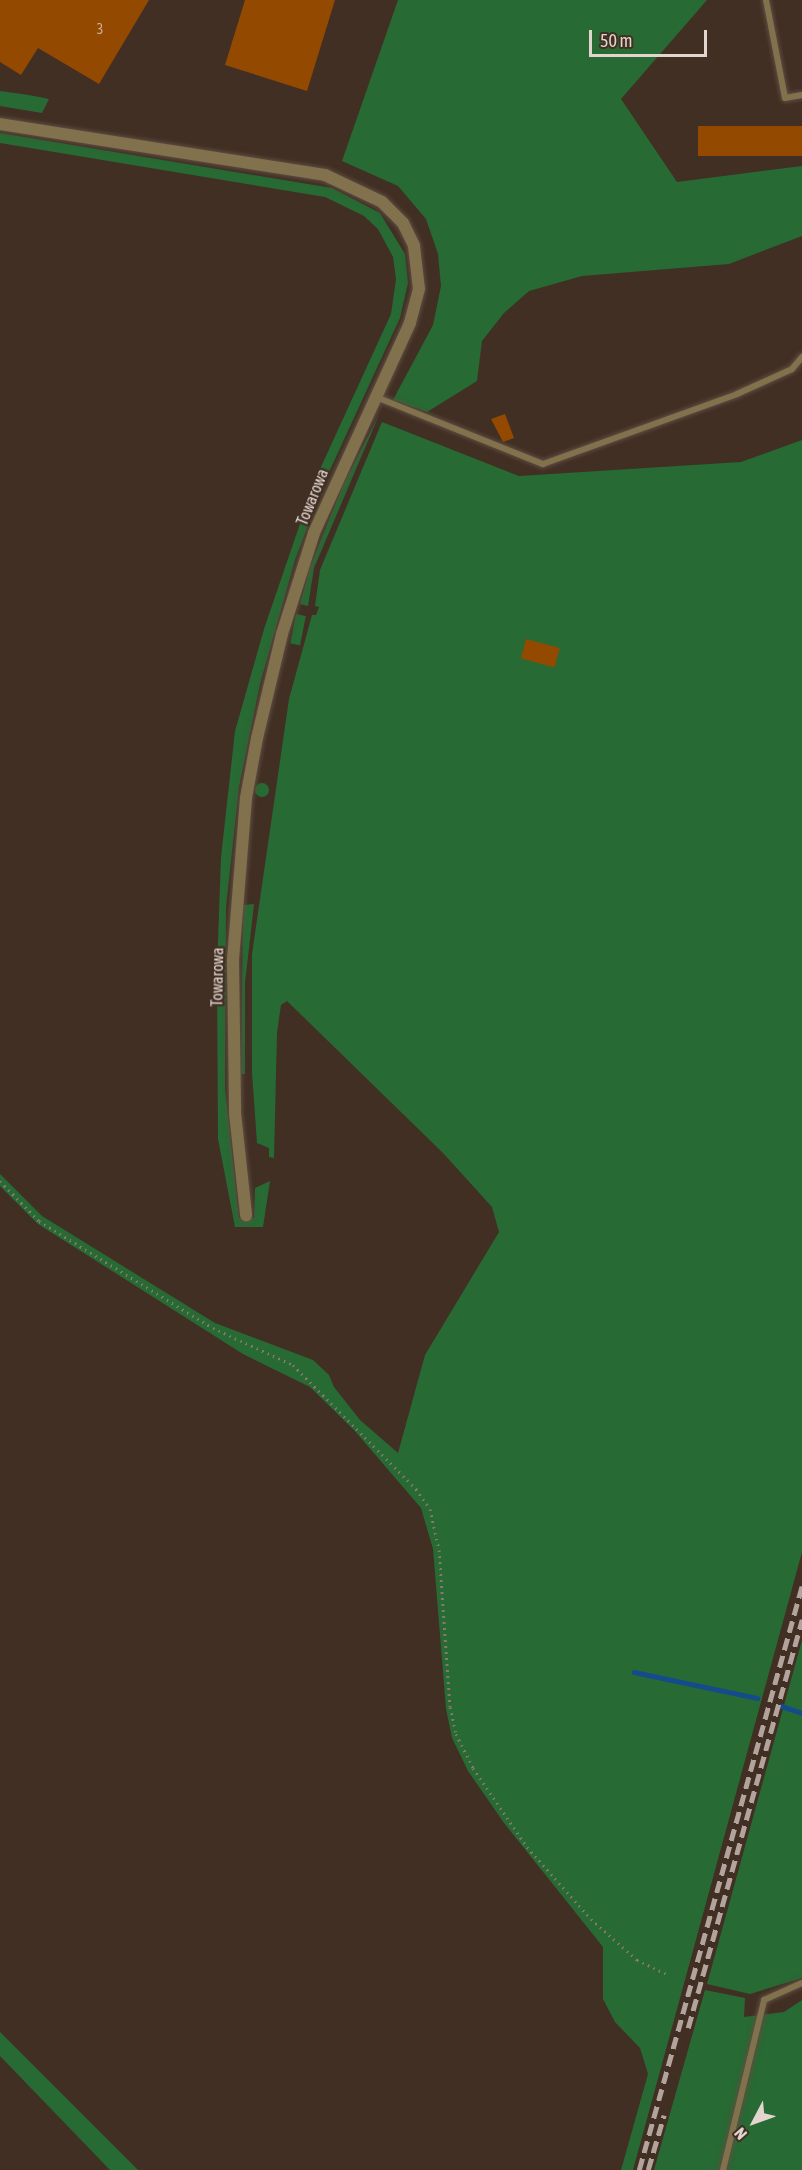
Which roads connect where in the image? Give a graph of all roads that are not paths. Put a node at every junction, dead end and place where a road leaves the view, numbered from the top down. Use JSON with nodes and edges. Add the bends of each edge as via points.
{"nodes":[{"id":1,"x":766,"y":0,"type":"edge"},
{"id":2,"x":802,"y":95,"type":"edge"},
{"id":3,"x":0,"y":124,"type":"edge"},
{"id":4,"x":802,"y":357,"type":"edge"},
{"id":5,"x":375,"y":397,"type":"junction"},
{"id":6,"x":246,"y":1215,"type":"dead end"},
{"id":7,"x":802,"y":1983,"type":"edge"},
{"id":8,"x":723,"y":2170,"type":"edge"}],
"edges":[{"from":1,"to":2,"type":"lane","via":[[785,98]]},
{"from":3,"to":5,"type":"street","name":"Towarowa","via":[[325,176],[381,202],[403,223],[414,246],[418,289],[410,323]]},
{"from":4,"to":5,"type":"lane","via":[[792,369],[736,394],[543,464]]},
{"from":5,"to":6,"type":"street","name":"Towarowa","via":[[334,484],[296,588],[269,679],[246,798],[233,961],[236,1113]]},
{"from":7,"to":8,"type":"lane","via":[[764,2000]]}]}
